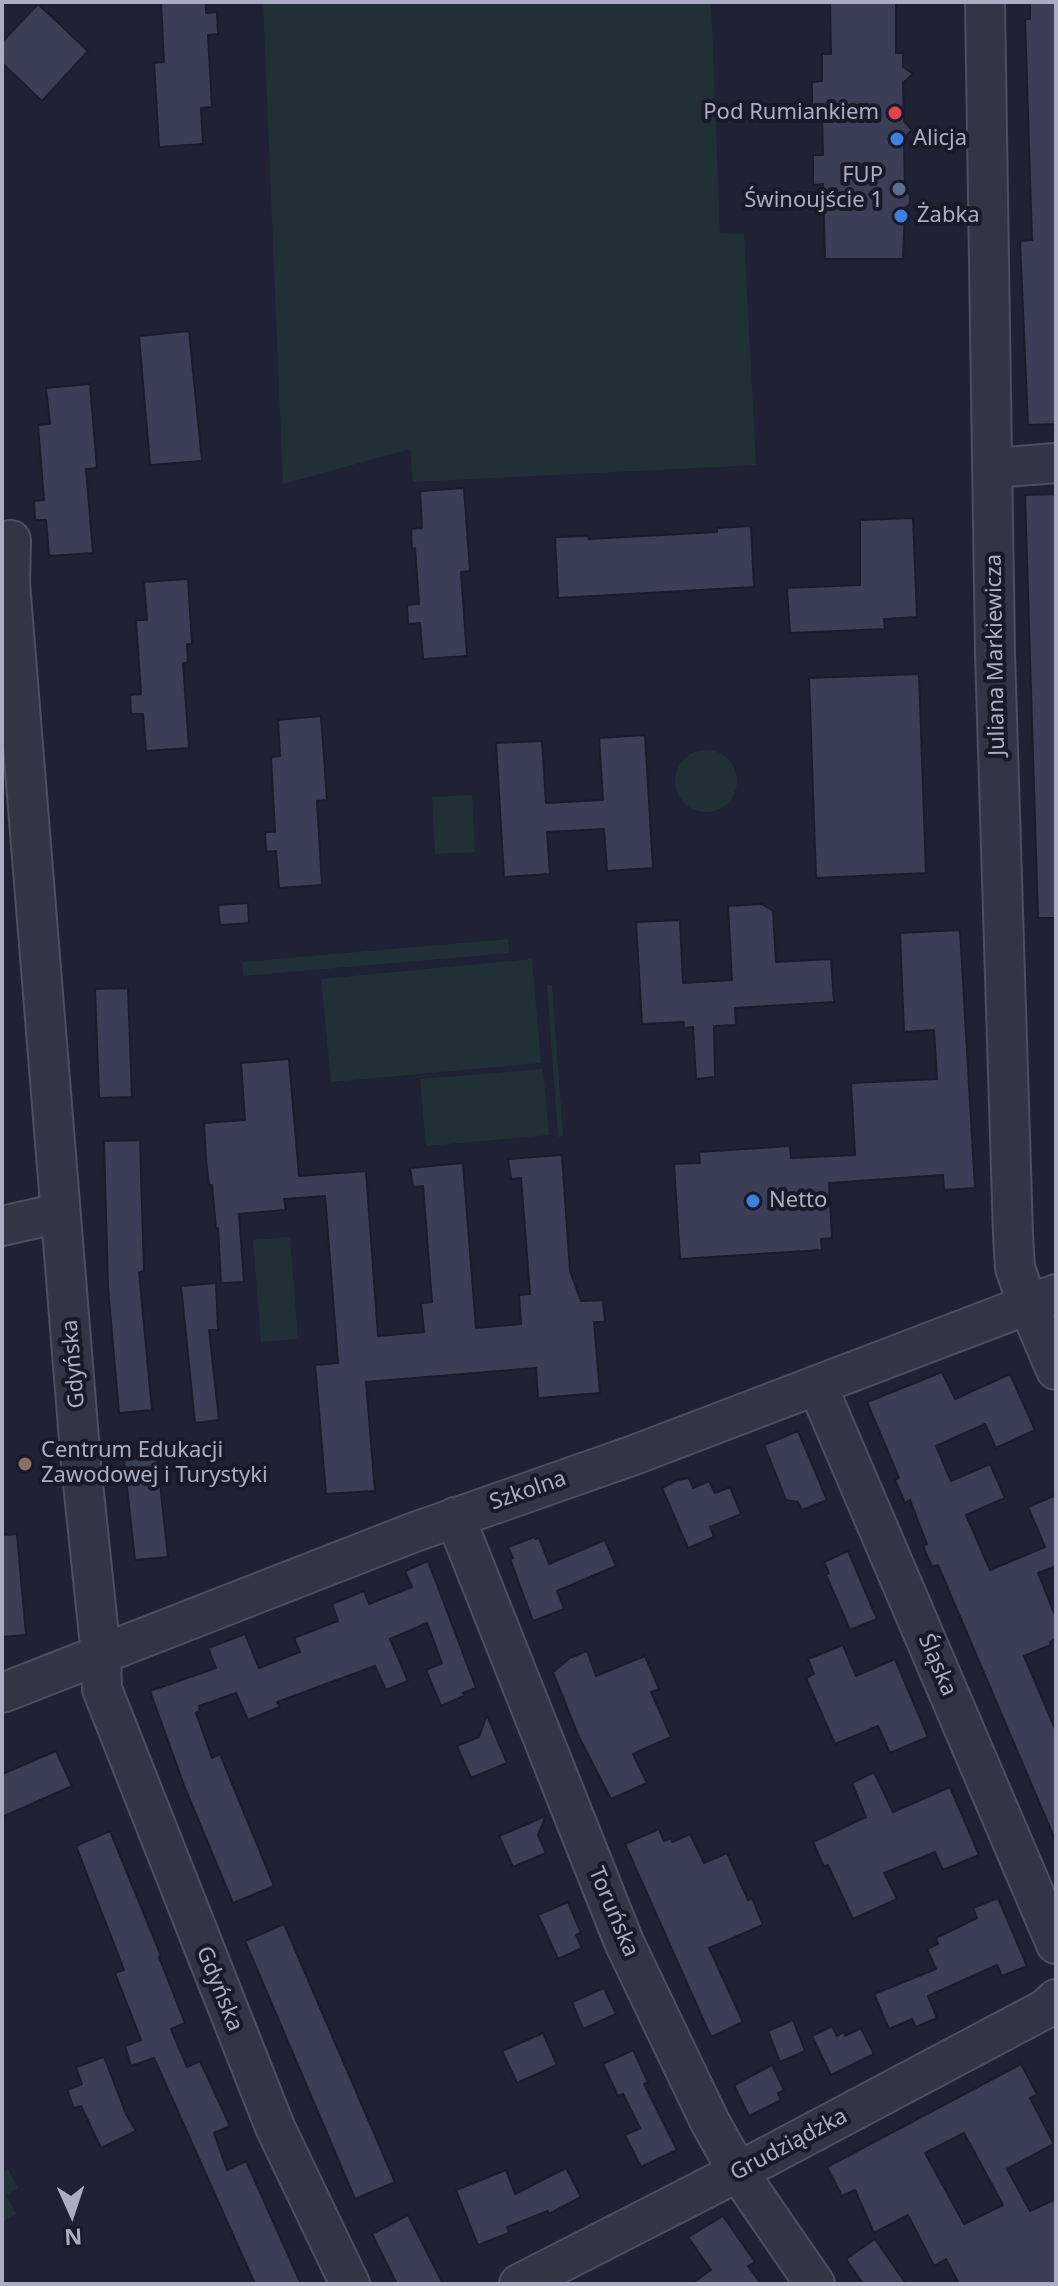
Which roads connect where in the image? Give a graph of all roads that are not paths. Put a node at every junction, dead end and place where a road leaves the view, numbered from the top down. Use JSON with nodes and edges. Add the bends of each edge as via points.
{"nodes":[{"id":1,"x":985,"y":2,"type":"edge"},
{"id":2,"x":1056,"y":463,"type":"edge"},
{"id":3,"x":993,"y":468,"type":"junction"},
{"id":4,"x":11,"y":540,"type":"dead end"},
{"id":5,"x":60,"y":1213,"type":"junction"},
{"id":6,"x":2,"y":1226,"type":"edge"},
{"id":7,"x":1042,"y":1299,"type":"edge"},
{"id":8,"x":1056,"y":1370,"type":"edge"},
{"id":9,"x":817,"y":1385,"type":"junction"},
{"id":10,"x":455,"y":1517,"type":"junction"},
{"id":11,"x":101,"y":1655,"type":"junction"},
{"id":12,"x":2,"y":1693,"type":"edge"},
{"id":13,"x":1056,"y":1944,"type":"edge"},
{"id":14,"x":1056,"y":1999,"type":"edge"},
{"id":15,"x":738,"y":2172,"type":"junction"},
{"id":16,"x":350,"y":2284,"type":"edge"},
{"id":17,"x":519,"y":2284,"type":"edge"},
{"id":18,"x":815,"y":2284,"type":"edge"}],
"edges":[{"from":1,"to":3,"type":"street","name":"Juliana Markiewicza"},
{"from":2,"to":3,"type":"street"},
{"from":3,"to":7,"type":"street","name":"Juliana Markiewicza","via":[[1015,1268]]},
{"from":4,"to":5,"type":"street","name":"Gdyńska","via":[[10,583]]},
{"from":5,"to":6,"type":"street"},
{"from":5,"to":11,"type":"street","name":"Gdyńska"},
{"from":7,"to":8,"type":"street","name":"Juliana Markiewicza"},
{"from":7,"to":9,"type":"street","name":"Szkolna"},
{"from":9,"to":10,"type":"street","name":"Szkolna"},
{"from":9,"to":13,"type":"street","name":"Śląska"},
{"from":10,"to":11,"type":"street","name":"Szkolna"},
{"from":10,"to":15,"type":"street","name":"Toruńska","via":[[624,1942]]},
{"from":11,"to":12,"type":"street","name":"Szkolna"},
{"from":11,"to":16,"type":"street","name":"Gdyńska","via":[[102,1689],[183,1898],[275,2127]]},
{"from":14,"to":15,"type":"street","name":"Grudziądzka"},
{"from":15,"to":17,"type":"street","name":"Grudziądzka"},
{"from":15,"to":18,"type":"street","name":"Toruńska"}]}
